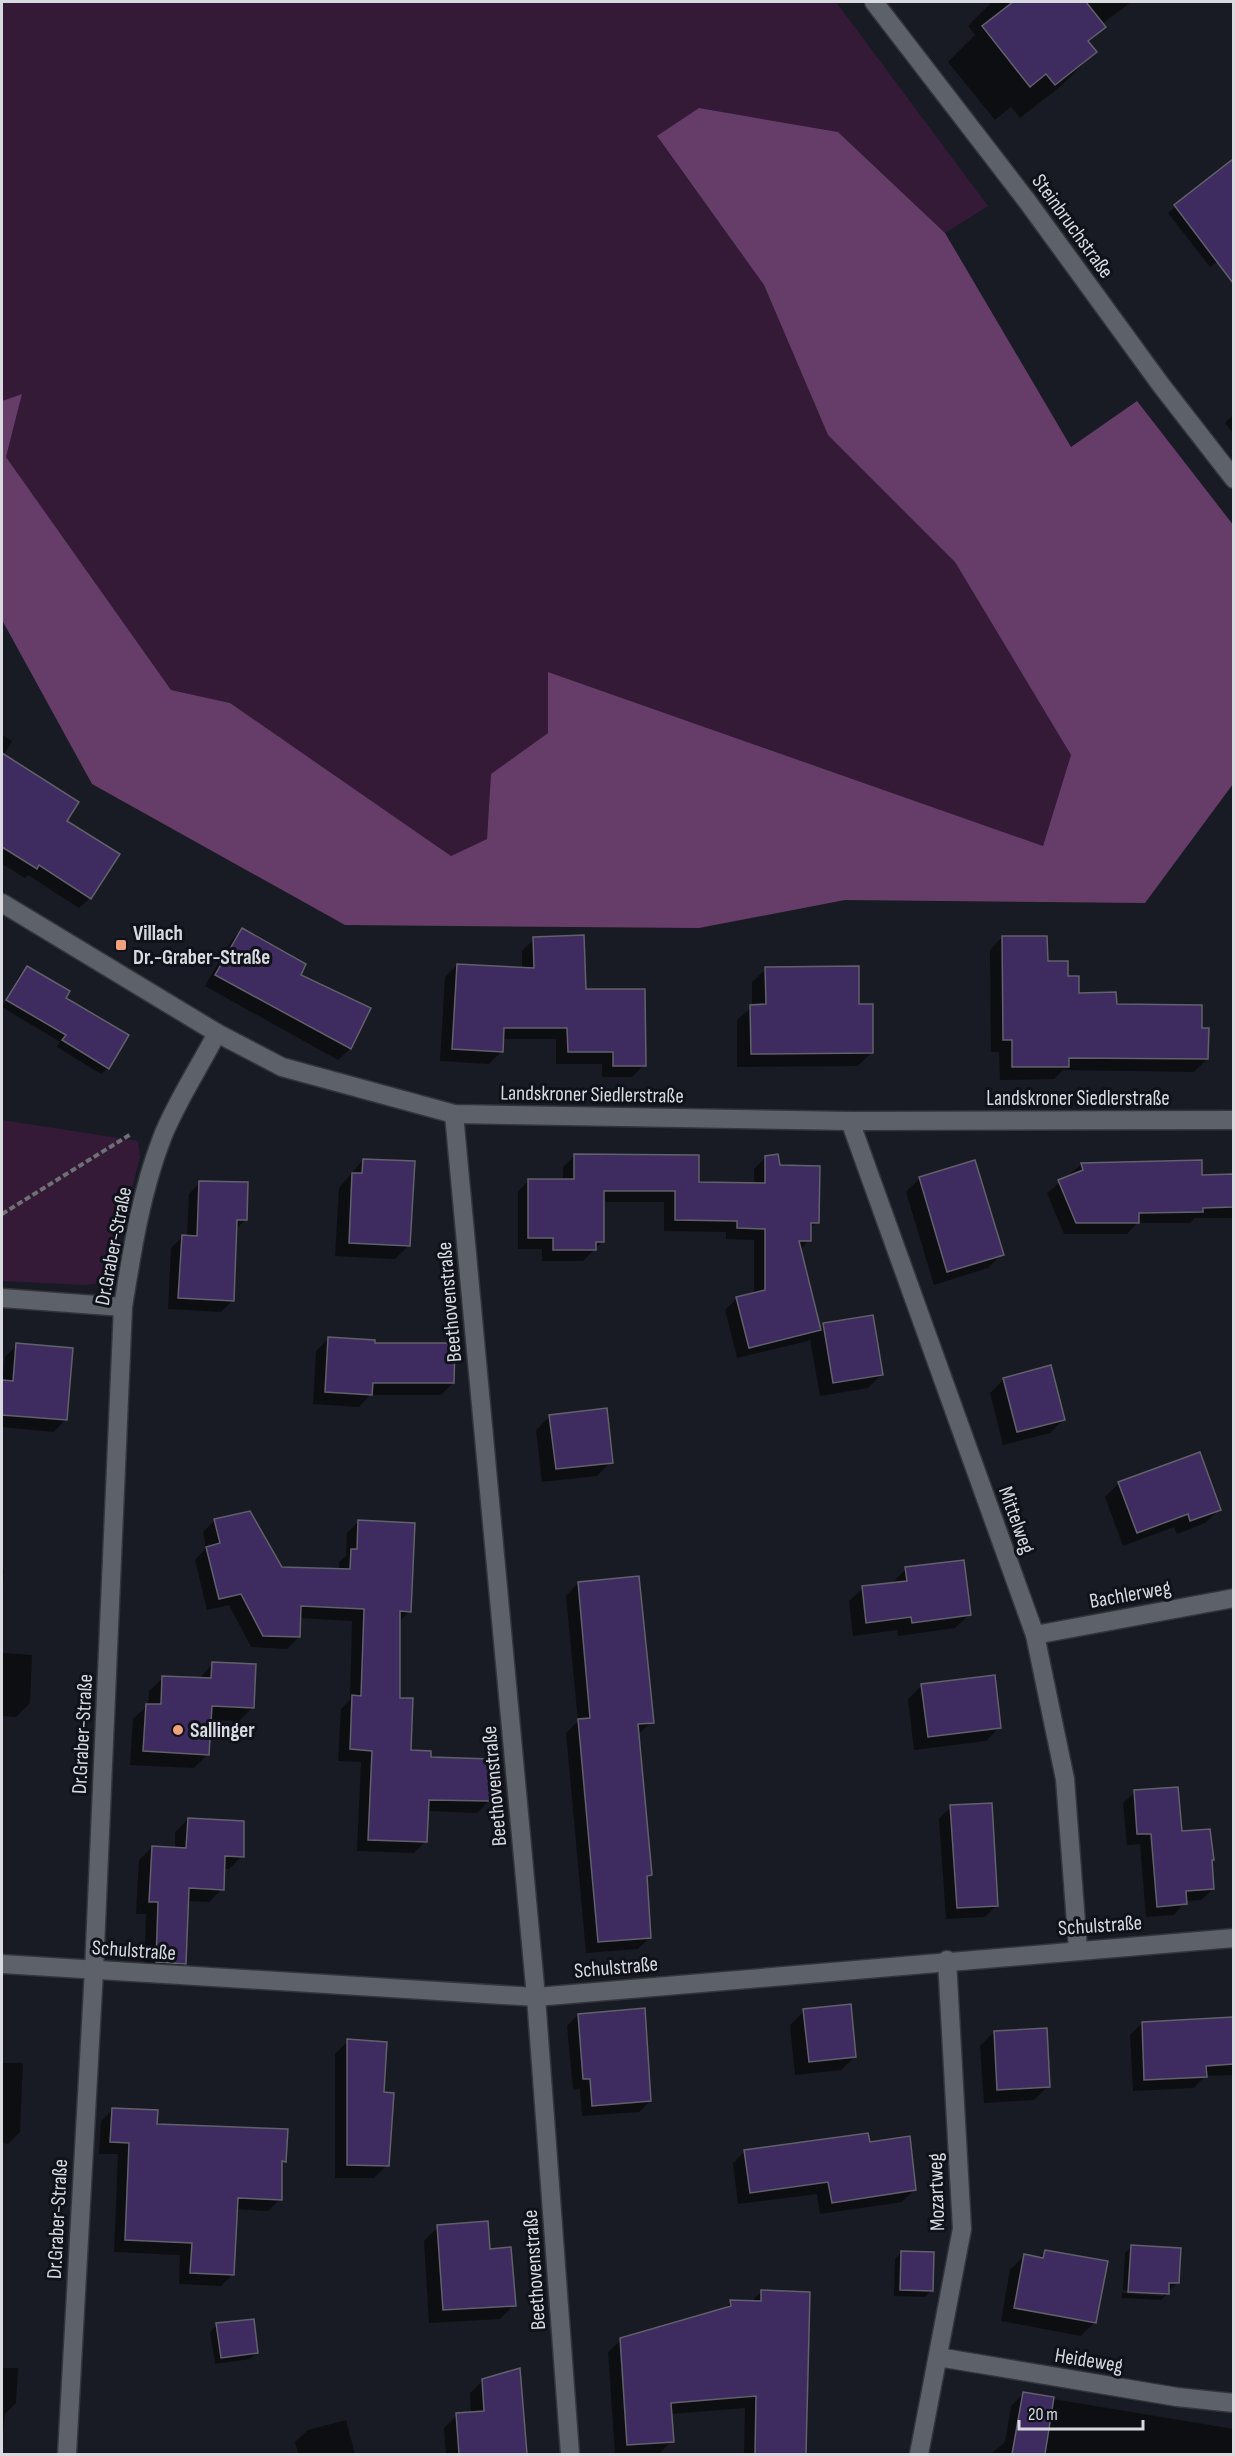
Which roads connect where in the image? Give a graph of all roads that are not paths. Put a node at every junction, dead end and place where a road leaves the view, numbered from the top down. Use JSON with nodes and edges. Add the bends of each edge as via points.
{"nodes":[{"id":1,"x":874,"y":2,"type":"edge"},
{"id":2,"x":1233,"y":479,"type":"edge"},
{"id":3,"x":2,"y":903,"type":"edge"},
{"id":4,"x":217,"y":1033,"type":"junction"},
{"id":5,"x":454,"y":1114,"type":"junction"},
{"id":6,"x":1233,"y":1120,"type":"edge"},
{"id":7,"x":850,"y":1121,"type":"junction"},
{"id":8,"x":2,"y":1298,"type":"edge"},
{"id":9,"x":123,"y":1307,"type":"junction"},
{"id":10,"x":1233,"y":1598,"type":"edge"},
{"id":11,"x":1035,"y":1635,"type":"junction"},
{"id":12,"x":1233,"y":1938,"type":"edge"},
{"id":13,"x":1078,"y":1949,"type":"junction"},
{"id":14,"x":947,"y":1960,"type":"junction"},
{"id":15,"x":2,"y":1964,"type":"edge"},
{"id":16,"x":94,"y":1970,"type":"junction"},
{"id":17,"x":536,"y":1997,"type":"junction"},
{"id":18,"x":938,"y":2357,"type":"junction"},
{"id":19,"x":1233,"y":2403,"type":"edge"},
{"id":20,"x":67,"y":2454,"type":"edge"},
{"id":21,"x":570,"y":2454,"type":"edge"},
{"id":22,"x":920,"y":2454,"type":"edge"}],
"edges":[{"from":1,"to":2,"type":"street","name":"Steinbruchstraße"},
{"from":3,"to":4,"type":"street","name":"Landskroner Siedlerstraße"},
{"from":4,"to":5,"type":"street","name":"Landskroner Siedlerstraße","via":[[282,1067]]},
{"from":4,"to":9,"type":"street","name":"Dr.Graber-Straße","via":[[161,1143],[132,1250]]},
{"from":5,"to":7,"type":"street","name":"Landskroner Siedlerstraße"},
{"from":5,"to":17,"type":"street","name":"Beethovenstraße"},
{"from":6,"to":7,"type":"street","name":"Landskroner Siedlerstraße"},
{"from":7,"to":11,"type":"street","name":"Mittelweg"},
{"from":8,"to":9,"type":"street"},
{"from":9,"to":16,"type":"street","name":"Dr.Graber-Straße"},
{"from":10,"to":11,"type":"street","name":"Bachlerweg"},
{"from":11,"to":13,"type":"street","name":"Mittelweg","via":[[1065,1779]]},
{"from":12,"to":13,"type":"street","name":"Schulstraße"},
{"from":13,"to":14,"type":"street","name":"Schulstraße"},
{"from":14,"to":17,"type":"street","name":"Schulstraße"},
{"from":14,"to":18,"type":"street","name":"Mozartweg","via":[[962,2229]]},
{"from":15,"to":16,"type":"street","name":"Schulstraße"},
{"from":16,"to":17,"type":"street","name":"Schulstraße"},
{"from":16,"to":20,"type":"street","name":"Dr.Graber-Straße"},
{"from":17,"to":21,"type":"street","name":"Beethovenstraße"},
{"from":18,"to":19,"type":"street","name":"Heideweg"},
{"from":18,"to":22,"type":"street","name":"Mozartweg"}]}
